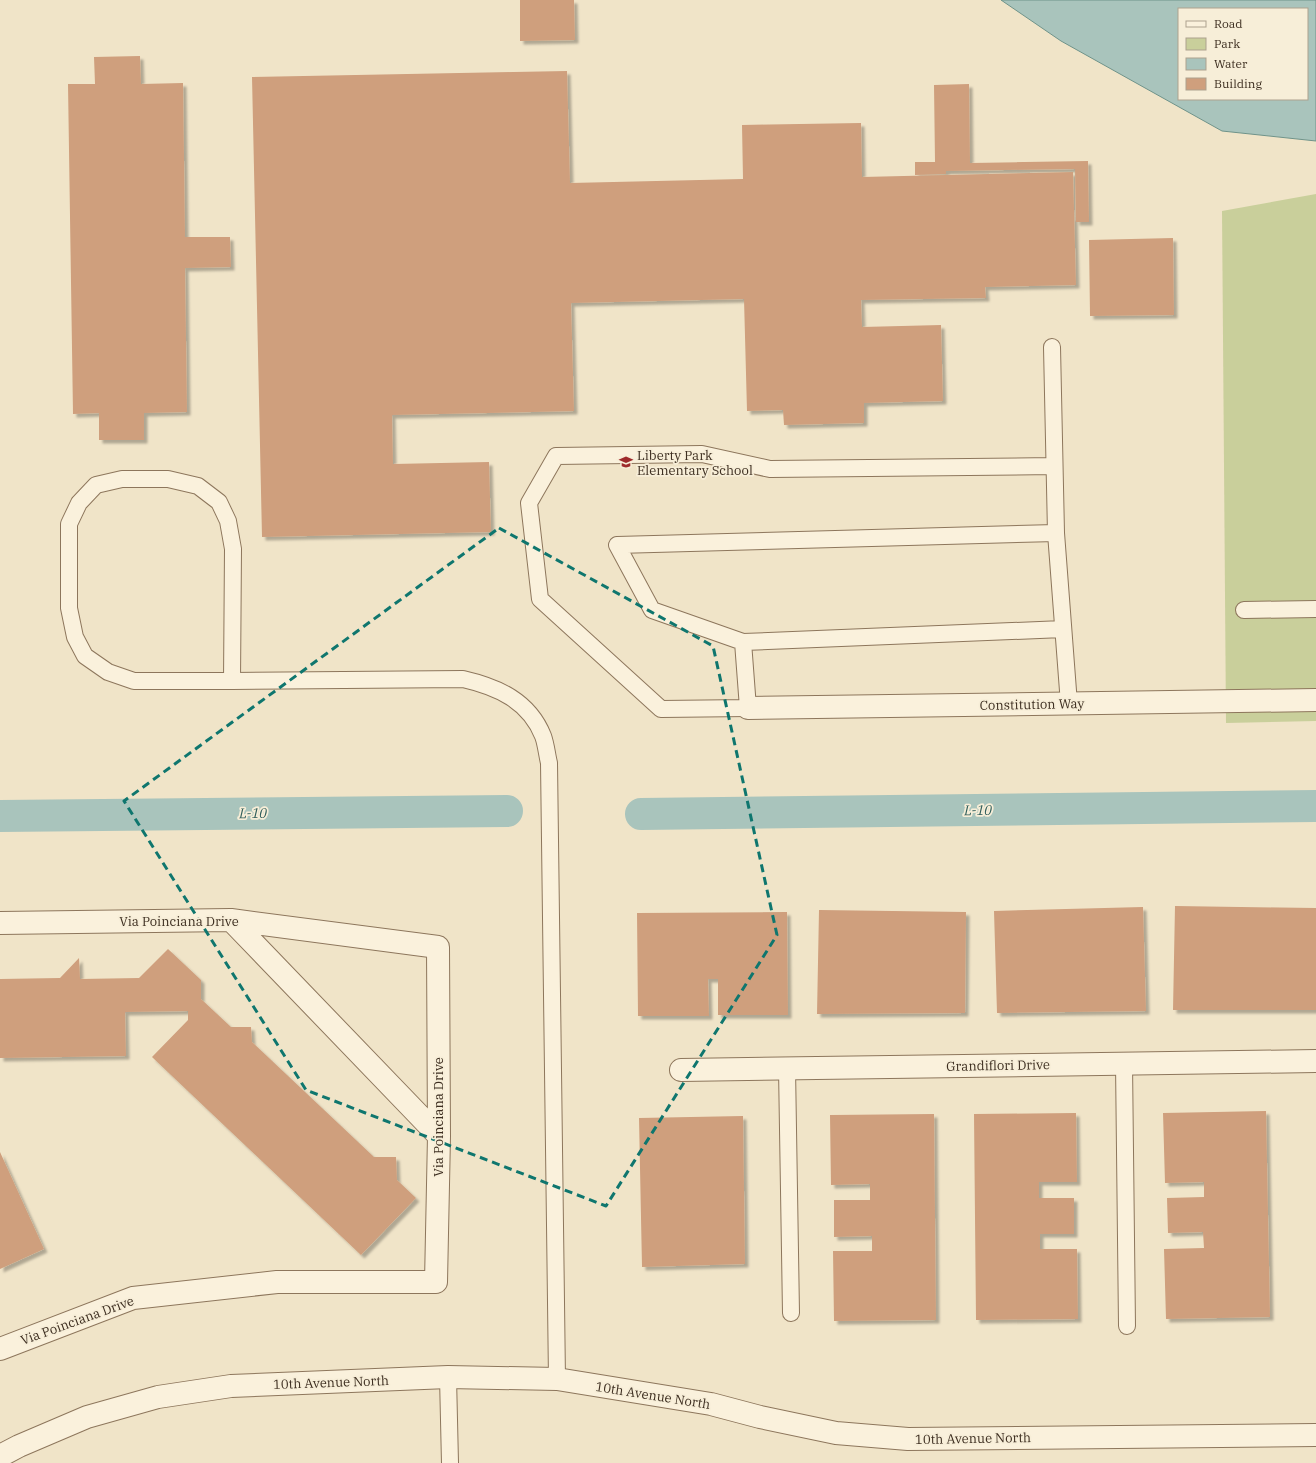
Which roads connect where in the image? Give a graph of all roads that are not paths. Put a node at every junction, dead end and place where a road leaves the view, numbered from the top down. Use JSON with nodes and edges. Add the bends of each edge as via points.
{"nodes":[{"id":1,"x":1052,"y":347,"type":"dead end"},
{"id":2,"x":1054,"y":466,"type":"junction"},
{"id":3,"x":1056,"y":533,"type":"junction"},
{"id":4,"x":1316,"y":609,"type":"edge"},
{"id":5,"x":1244,"y":610,"type":"dead end"},
{"id":6,"x":1063,"y":629,"type":"junction"},
{"id":7,"x":743,"y":642,"type":"junction"},
{"id":8,"x":232,"y":680,"type":"junction"},
{"id":9,"x":1316,"y":700,"type":"edge"},
{"id":10,"x":1069,"y":704,"type":"junction"},
{"id":11,"x":748,"y":708,"type":"junction"},
{"id":12,"x":231,"y":920,"type":"junction"},
{"id":13,"x":0,"y":923,"type":"edge"},
{"id":14,"x":1316,"y":1060,"type":"edge"},
{"id":15,"x":1124,"y":1063,"type":"junction"},
{"id":16,"x":787,"y":1068,"type":"junction"},
{"id":17,"x":681,"y":1070,"type":"dead end"},
{"id":18,"x":439,"y":1136,"type":"junction"},
{"id":19,"x":791,"y":1313,"type":"dead end"},
{"id":20,"x":1127,"y":1326,"type":"dead end"},
{"id":21,"x":0,"y":1349,"type":"edge"},
{"id":22,"x":448,"y":1377,"type":"junction"},
{"id":23,"x":557,"y":1379,"type":"junction"},
{"id":24,"x":1316,"y":1435,"type":"edge"},
{"id":25,"x":2,"y":1450,"type":"edge"},
{"id":26,"x":450,"y":1463,"type":"edge"}],
"edges":[{"from":1,"to":2,"type":"lane"},
{"from":2,"to":3,"type":"lane"},
{"from":2,"to":11,"type":"lane","via":[[770,469],[702,454],[556,456],[529,503],[540,599],[661,709]]},
{"from":3,"to":6,"type":"lane"},
{"from":3,"to":7,"type":"lane","via":[[618,544],[652,610]]},
{"from":4,"to":5,"type":"lane"},
{"from":6,"to":7,"type":"lane"},
{"from":6,"to":10,"type":"lane"},
{"from":7,"to":11,"type":"lane"},
{"from":8,"to":8,"type":"lane","via":[[134,681],[108,672],[85,656],[75,637],[69,608],[69,524],[78,503],[96,485],[122,479],[168,479],[198,486],[219,502],[228,521],[233,549]]},
{"from":8,"to":23,"type":"lane","via":[[463,679],[488,685],[511,696],[531,715],[543,737],[549,764]]},
{"from":9,"to":10,"type":"street","name":"Constitution Way"},
{"from":10,"to":11,"type":"street","name":"Constitution Way"},
{"from":12,"to":13,"type":"street","name":"Via Poinciana Drive"},
{"from":12,"to":18,"type":"street"},
{"from":12,"to":18,"type":"street","name":"Via Poinciana Drive","via":[[438,946]]},
{"from":14,"to":15,"type":"street","name":"Grandiflori Drive"},
{"from":15,"to":16,"type":"street","name":"Grandiflori Drive"},
{"from":15,"to":20,"type":"lane"},
{"from":16,"to":17,"type":"street","name":"Grandiflori Drive"},
{"from":16,"to":19,"type":"lane"},
{"from":18,"to":21,"type":"street","name":"Via Poinciana Drive","via":[[436,1282],[277,1282],[133,1298]]},
{"from":22,"to":23,"type":"street","name":"10th Avenue North"},
{"from":22,"to":25,"type":"street","name":"10th Avenue North","via":[[231,1386],[158,1397],[87,1417],[18,1446]]},
{"from":22,"to":26,"type":"lane"},
{"from":23,"to":24,"type":"street","name":"10th Avenue North","via":[[711,1404],[836,1433],[908,1439]]}]}
